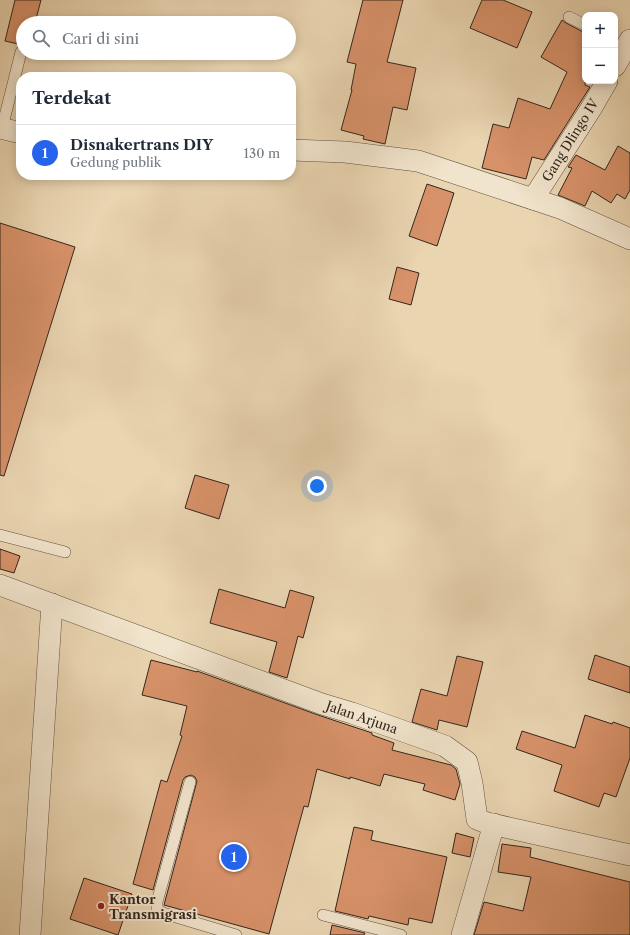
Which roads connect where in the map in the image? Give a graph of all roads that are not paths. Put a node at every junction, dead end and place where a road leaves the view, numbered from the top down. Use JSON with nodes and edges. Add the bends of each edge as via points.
{"nodes":[{"id":1,"x":570,"y":17,"type":"dead end"},
{"id":2,"x":582,"y":23,"type":"edge"},
{"id":3,"x":624,"y":43,"type":"edge"},
{"id":4,"x":618,"y":58,"type":"edge"},
{"id":5,"x":20,"y":60,"type":"edge"},
{"id":6,"x":18,"y":72,"type":"edge"},
{"id":7,"x":16,"y":82,"type":"edge"},
{"id":8,"x":604,"y":84,"type":"edge"},
{"id":9,"x":8,"y":130,"type":"edge"},
{"id":10,"x":296,"y":150,"type":"edge"},
{"id":11,"x":533,"y":199,"type":"junction"},
{"id":12,"x":630,"y":239,"type":"edge"},
{"id":13,"x":0,"y":535,"type":"edge"},
{"id":14,"x":65,"y":552,"type":"dead end"},
{"id":15,"x":0,"y":586,"type":"edge"},
{"id":16,"x":52,"y":604,"type":"junction"},
{"id":17,"x":190,"y":782,"type":"dead end"},
{"id":18,"x":494,"y":824,"type":"junction"},
{"id":19,"x":630,"y":855,"type":"edge"},
{"id":20,"x":323,"y":915,"type":"dead end"},
{"id":21,"x":30,"y":935,"type":"edge"},
{"id":22,"x":236,"y":935,"type":"edge"},
{"id":23,"x":401,"y":935,"type":"edge"},
{"id":24,"x":462,"y":935,"type":"edge"}],
"edges":[{"from":1,"to":2,"type":"lane"},
{"from":3,"to":4,"type":"street"},
{"from":5,"to":6,"type":"lane"},
{"from":7,"to":9,"type":"lane"},
{"from":8,"to":11,"type":"street","name":"Gang Dlingo IV"},
{"from":10,"to":11,"type":"street","via":[[345,152],[418,160]]},
{"from":11,"to":12,"type":"street"},
{"from":13,"to":14,"type":"lane"},
{"from":15,"to":16,"type":"street"},
{"from":16,"to":18,"type":"street","name":"Jalan Arjuna","via":[[322,704],[444,746],[467,762],[477,820]]},
{"from":16,"to":21,"type":"street"},
{"from":17,"to":22,"type":"lane","via":[[157,909]]},
{"from":18,"to":19,"type":"street","name":"Jalan Arjuna"},
{"from":18,"to":24,"type":"street"},
{"from":20,"to":23,"type":"lane"}]}
